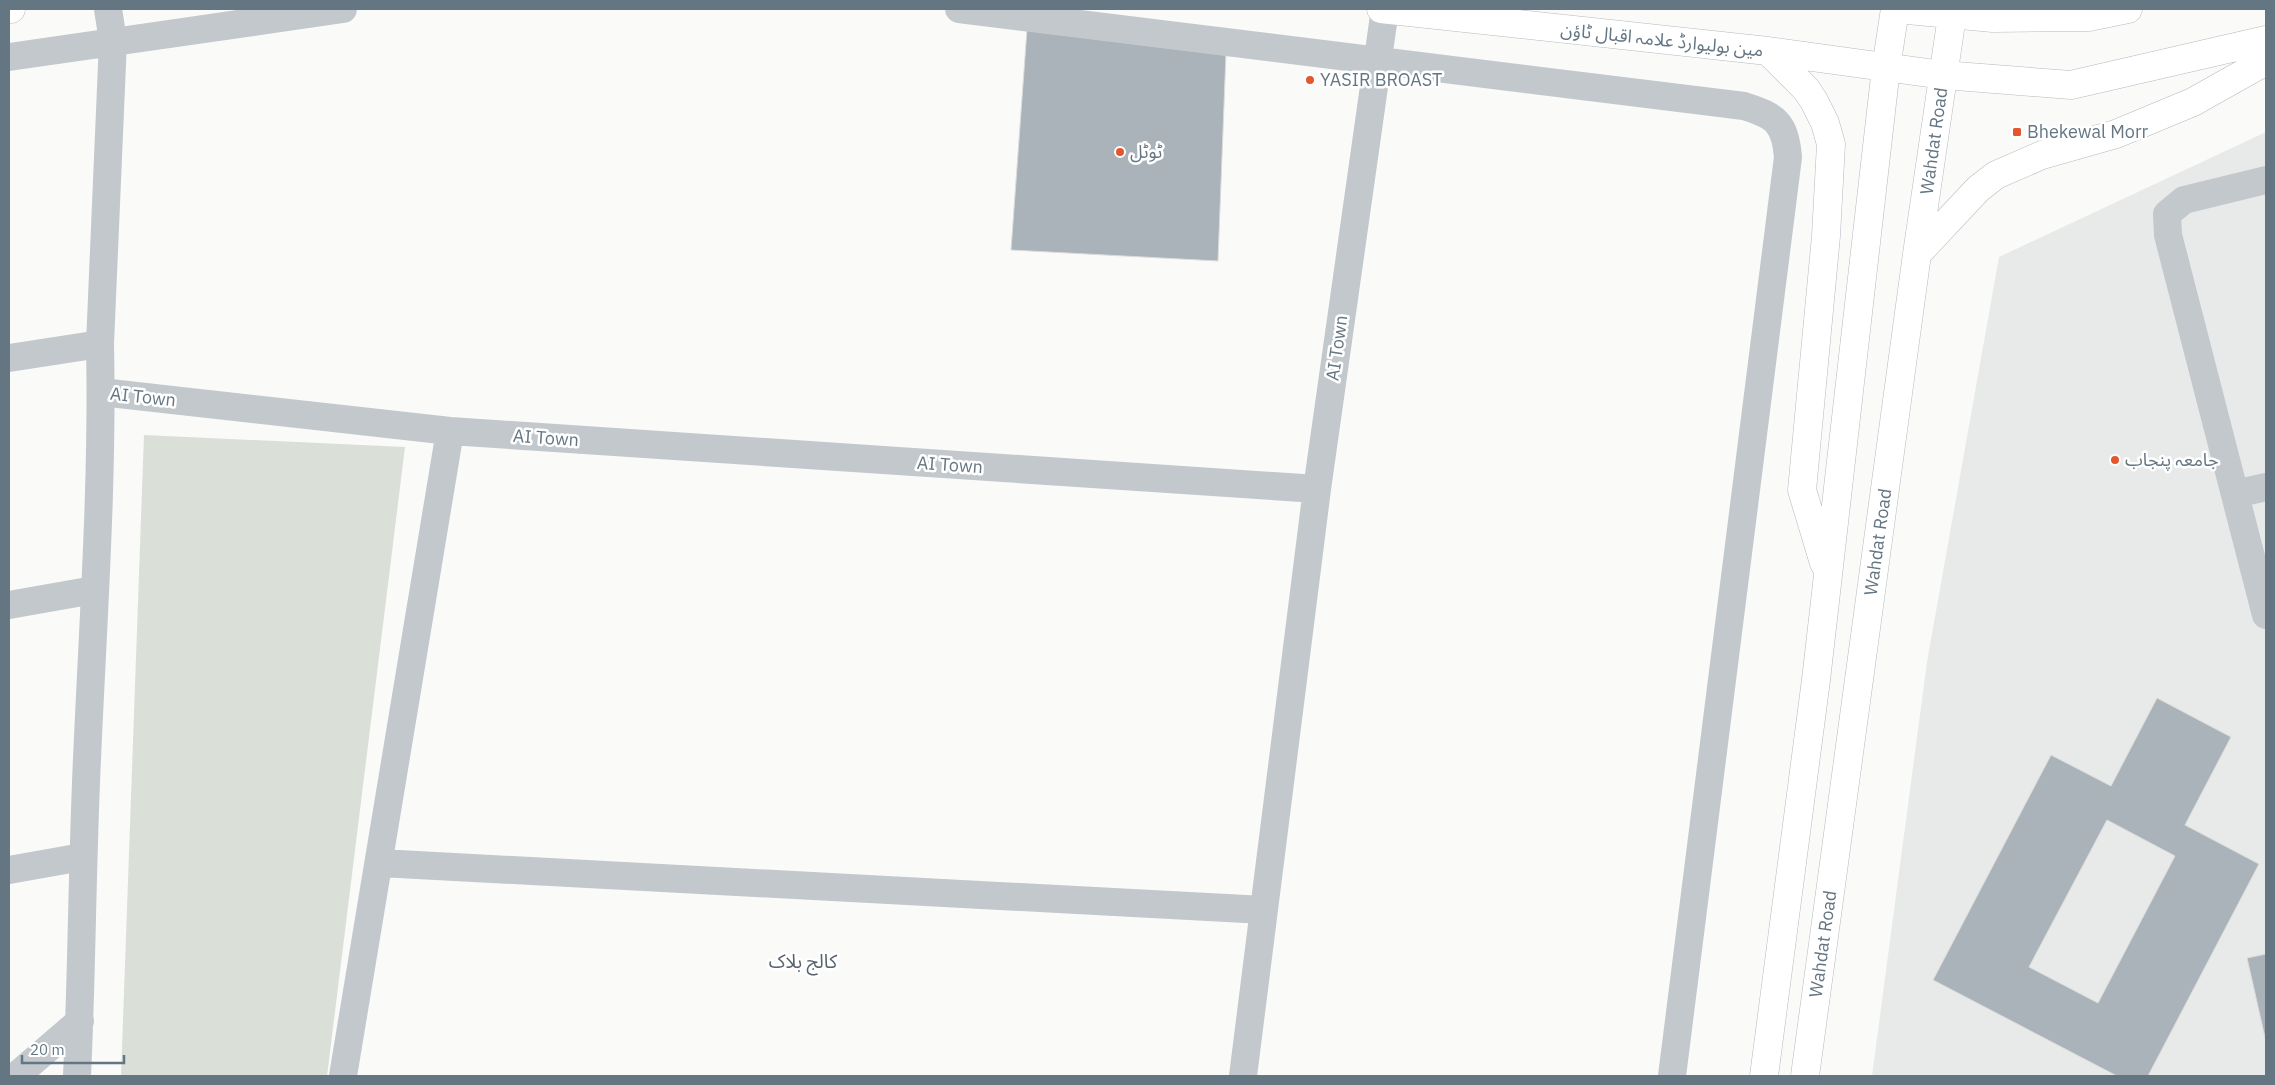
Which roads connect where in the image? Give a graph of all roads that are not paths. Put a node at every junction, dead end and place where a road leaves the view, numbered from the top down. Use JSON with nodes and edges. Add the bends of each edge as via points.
{"nodes":[{"id":1,"x":108,"y":9,"type":"edge"},
{"id":2,"x":343,"y":9,"type":"edge"},
{"id":3,"x":958,"y":9,"type":"edge"},
{"id":4,"x":1381,"y":9,"type":"edge"},
{"id":5,"x":1384,"y":9,"type":"edge"},
{"id":6,"x":1896,"y":9,"type":"edge"},
{"id":7,"x":2128,"y":9,"type":"edge"},
{"id":8,"x":1952,"y":12,"type":"edge"},
{"id":9,"x":2266,"y":40,"type":"edge"},
{"id":10,"x":113,"y":41,"type":"junction"},
{"id":11,"x":1768,"y":51,"type":"junction"},
{"id":12,"x":9,"y":57,"type":"edge"},
{"id":13,"x":1378,"y":61,"type":"junction"},
{"id":14,"x":2266,"y":61,"type":"edge"},
{"id":15,"x":1886,"y":68,"type":"junction"},
{"id":16,"x":1944,"y":75,"type":"junction"},
{"id":17,"x":2266,"y":180,"type":"edge"},
{"id":18,"x":1917,"y":254,"type":"junction"},
{"id":19,"x":100,"y":344,"type":"junction"},
{"id":20,"x":9,"y":358,"type":"edge"},
{"id":21,"x":101,"y":392,"type":"junction"},
{"id":22,"x":450,"y":431,"type":"junction"},
{"id":23,"x":2266,"y":487,"type":"edge"},
{"id":24,"x":1316,"y":489,"type":"junction"},
{"id":25,"x":2235,"y":494,"type":"junction"},
{"id":26,"x":1827,"y":574,"type":"junction"},
{"id":27,"x":94,"y":590,"type":"junction"},
{"id":28,"x":9,"y":604,"type":"edge"},
{"id":29,"x":2266,"y":615,"type":"edge"},
{"id":30,"x":82,"y":857,"type":"junction"},
{"id":31,"x":380,"y":863,"type":"junction"},
{"id":32,"x":9,"y":870,"type":"edge"},
{"id":33,"x":1264,"y":910,"type":"junction"},
{"id":34,"x":80,"y":1020,"type":"junction"},
{"id":35,"x":16,"y":1076,"type":"edge"},
{"id":36,"x":78,"y":1076,"type":"edge"},
{"id":37,"x":343,"y":1076,"type":"edge"},
{"id":38,"x":1243,"y":1076,"type":"edge"},
{"id":39,"x":1672,"y":1076,"type":"edge"},
{"id":40,"x":1764,"y":1076,"type":"edge"},
{"id":41,"x":1805,"y":1076,"type":"edge"}],
"edges":[{"from":1,"to":10,"type":"street"},
{"from":2,"to":10,"type":"street"},
{"from":3,"to":13,"type":"street"},
{"from":4,"to":5,"type":"main road","name":"مین بولیوارڈ علامہ اقبال ٹاؤن"},
{"from":5,"to":11,"type":"main road","name":"مین بولیوارڈ علامہ اقبال ٹاؤن"},
{"from":5,"to":13,"type":"street","name":"AI Town"},
{"from":6,"to":8,"type":"main road"},
{"from":6,"to":15,"type":"main road"},
{"from":7,"to":8,"type":"main road","via":[[2090,17],[1993,18]]},
{"from":8,"to":16,"type":"main road","name":"Wahdat Road"},
{"from":9,"to":16,"type":"main road","name":"مین بولیوارڈ علامہ اقبال ٹاؤن","via":[[2071,85]]},
{"from":10,"to":12,"type":"street"},
{"from":10,"to":19,"type":"street"},
{"from":11,"to":15,"type":"main road","name":"مین بولیوارڈ علامہ اقبال ٹاؤن"},
{"from":11,"to":26,"type":"main road","via":[[1806,89],[1825,123],[1831,144],[1826,236],[1802,490]]},
{"from":13,"to":24,"type":"street","name":"AI Town"},
{"from":13,"to":39,"type":"street","via":[[1744,106],[1762,111],[1786,136],[1788,157]]},
{"from":14,"to":18,"type":"main road","via":[[2193,102],[2116,134],[2042,155],[1996,175],[1978,189]]},
{"from":15,"to":16,"type":"main road","name":"مین بولیوارڈ علامہ اقبال ٹاؤن"},
{"from":15,"to":26,"type":"main road"},
{"from":16,"to":18,"type":"main road","name":"Wahdat Road"},
{"from":17,"to":25,"type":"street","via":[[2184,200],[2167,214],[2168,235]]},
{"from":18,"to":41,"type":"main road","name":"Wahdat Road"},
{"from":19,"to":20,"type":"street"},
{"from":19,"to":21,"type":"street"},
{"from":21,"to":22,"type":"street","name":"AI Town"},
{"from":21,"to":27,"type":"street"},
{"from":22,"to":24,"type":"street","name":"AI Town"},
{"from":22,"to":31,"type":"street"},
{"from":23,"to":25,"type":"street"},
{"from":24,"to":33,"type":"street"},
{"from":25,"to":29,"type":"street"},
{"from":26,"to":40,"type":"main road"},
{"from":27,"to":28,"type":"street"},
{"from":27,"to":30,"type":"street"},
{"from":30,"to":32,"type":"street"},
{"from":30,"to":34,"type":"street"},
{"from":31,"to":33,"type":"street"},
{"from":31,"to":37,"type":"street"},
{"from":33,"to":38,"type":"street"},
{"from":34,"to":35,"type":"street"},
{"from":34,"to":36,"type":"street"}]}
